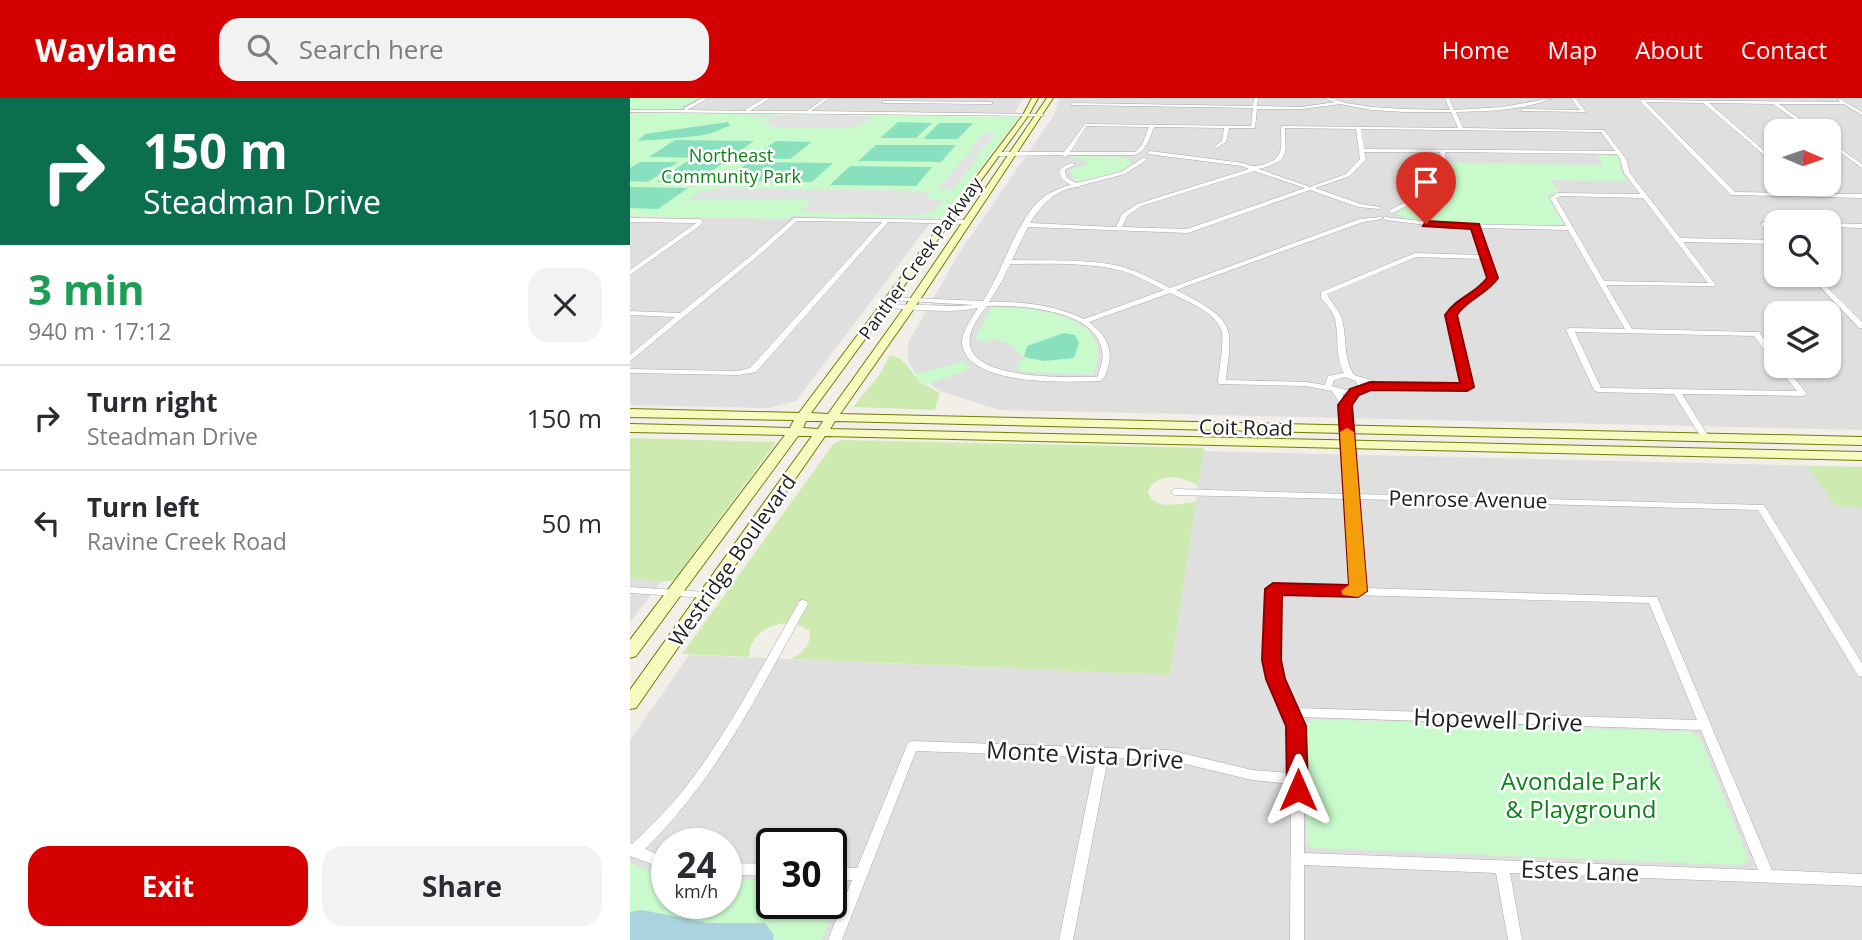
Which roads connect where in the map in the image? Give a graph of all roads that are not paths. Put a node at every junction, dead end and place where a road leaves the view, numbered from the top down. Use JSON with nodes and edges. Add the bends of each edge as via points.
{"nodes":[{"id":1,"x":706,"y":98,"type":"edge"},
{"id":2,"x":768,"y":98,"type":"edge"},
{"id":3,"x":828,"y":98,"type":"edge"},
{"id":4,"x":1035,"y":98,"type":"edge"},
{"id":5,"x":1050,"y":98,"type":"edge"},
{"id":6,"x":1124,"y":98,"type":"edge"},
{"id":7,"x":1191,"y":98,"type":"edge"},
{"id":8,"x":1256,"y":98,"type":"edge"},
{"id":9,"x":1326,"y":98,"type":"edge"},
{"id":10,"x":1447,"y":98,"type":"edge"},
{"id":11,"x":1550,"y":98,"type":"edge"},
{"id":12,"x":1573,"y":98,"type":"edge"},
{"id":13,"x":1836,"y":98,"type":"edge"},
{"id":14,"x":886,"y":100,"type":"edge"},
{"id":15,"x":992,"y":100,"type":"edge"},
{"id":16,"x":1705,"y":102,"type":"junction"},
{"id":17,"x":1774,"y":102,"type":"junction"},
{"id":18,"x":1338,"y":103,"type":"junction"},
{"id":19,"x":1844,"y":103,"type":"junction"},
{"id":20,"x":1073,"y":104,"type":"dead end"},
{"id":21,"x":1122,"y":106,"type":"junction"},
{"id":22,"x":1189,"y":107,"type":"junction"},
{"id":23,"x":1255,"y":107,"type":"junction"},
{"id":24,"x":1515,"y":107,"type":"junction"},
{"id":25,"x":1452,"y":110,"type":"junction"},
{"id":26,"x":630,"y":111,"type":"edge"},
{"id":27,"x":682,"y":111,"type":"junction"},
{"id":28,"x":748,"y":111,"type":"junction"},
{"id":29,"x":809,"y":112,"type":"junction"},
{"id":30,"x":870,"y":113,"type":"junction"},
{"id":31,"x":983,"y":114,"type":"junction"},
{"id":32,"x":1862,"y":114,"type":"edge"},
{"id":33,"x":1026,"y":115,"type":"junction"},
{"id":34,"x":1041,"y":115,"type":"junction"},
{"id":35,"x":1797,"y":119,"type":"edge"},
{"id":36,"x":1152,"y":126,"type":"junction"},
{"id":37,"x":1227,"y":127,"type":"junction"},
{"id":38,"x":1359,"y":128,"type":"junction"},
{"id":39,"x":1461,"y":129,"type":"junction"},
{"id":40,"x":1144,"y":146,"type":"junction"},
{"id":41,"x":1216,"y":147,"type":"dead end"},
{"id":42,"x":1362,"y":150,"type":"junction"},
{"id":43,"x":1442,"y":151,"type":"junction"},
{"id":44,"x":1841,"y":151,"type":"edge"},
{"id":45,"x":1619,"y":153,"type":"junction"},
{"id":46,"x":1764,"y":153,"type":"edge"},
{"id":47,"x":997,"y":154,"type":"junction"},
{"id":48,"x":1014,"y":154,"type":"junction"},
{"id":49,"x":1065,"y":155,"type":"junction"},
{"id":50,"x":1148,"y":156,"type":"junction"},
{"id":51,"x":1134,"y":157,"type":"junction"},
{"id":52,"x":1073,"y":164,"type":"dead end"},
{"id":53,"x":1862,"y":166,"type":"edge"},
{"id":54,"x":1257,"y":169,"type":"junction"},
{"id":55,"x":1077,"y":186,"type":"junction"},
{"id":56,"x":1314,"y":190,"type":"junction"},
{"id":57,"x":1764,"y":194,"type":"edge"},
{"id":58,"x":1643,"y":195,"type":"junction"},
{"id":59,"x":1841,"y":196,"type":"edge"},
{"id":60,"x":1862,"y":196,"type":"edge"},
{"id":61,"x":1401,"y":205,"type":"junction"},
{"id":62,"x":1360,"y":206,"type":"junction"},
{"id":63,"x":1381,"y":208,"type":"junction"},
{"id":64,"x":1393,"y":212,"type":"junction"},
{"id":65,"x":1366,"y":215,"type":"junction"},
{"id":66,"x":1383,"y":218,"type":"junction"},
{"id":67,"x":630,"y":220,"type":"edge"},
{"id":68,"x":887,"y":220,"type":"junction"},
{"id":69,"x":1404,"y":220,"type":"junction"},
{"id":70,"x":946,"y":221,"type":"junction"},
{"id":71,"x":966,"y":222,"type":"junction"},
{"id":72,"x":1028,"y":225,"type":"junction"},
{"id":73,"x":1841,"y":225,"type":"edge"},
{"id":74,"x":1853,"y":225,"type":"junction"},
{"id":75,"x":1119,"y":226,"type":"junction"},
{"id":76,"x":1475,"y":226,"type":"junction"},
{"id":77,"x":1862,"y":226,"type":"edge"},
{"id":78,"x":1571,"y":228,"type":"junction"},
{"id":79,"x":1862,"y":234,"type":"edge"},
{"id":80,"x":1764,"y":239,"type":"edge"},
{"id":81,"x":1678,"y":240,"type":"junction"},
{"id":82,"x":1486,"y":257,"type":"junction"},
{"id":83,"x":1007,"y":262,"type":"junction"},
{"id":84,"x":630,"y":273,"type":"edge"},
{"id":85,"x":1602,"y":283,"type":"junction"},
{"id":86,"x":1824,"y":287,"type":"edge"},
{"id":87,"x":1171,"y":290,"type":"junction"},
{"id":88,"x":887,"y":303,"type":"junction"},
{"id":89,"x":913,"y":303,"type":"junction"},
{"id":90,"x":985,"y":304,"type":"junction"},
{"id":91,"x":630,"y":313,"type":"edge"},
{"id":92,"x":678,"y":315,"type":"junction"},
{"id":93,"x":1083,"y":322,"type":"junction"},
{"id":94,"x":1862,"y":326,"type":"edge"},
{"id":95,"x":1630,"y":332,"type":"junction"},
{"id":96,"x":1764,"y":344,"type":"edge"},
{"id":97,"x":630,"y":359,"type":"edge"},
{"id":98,"x":1343,"y":366,"type":"junction"},
{"id":99,"x":630,"y":371,"type":"edge"},
{"id":100,"x":1350,"y":376,"type":"junction"},
{"id":101,"x":1790,"y":378,"type":"edge"},
{"id":102,"x":1332,"y":384,"type":"junction"},
{"id":103,"x":1358,"y":387,"type":"junction"},
{"id":104,"x":1677,"y":392,"type":"junction"},
{"id":105,"x":1345,"y":405,"type":"junction"},
{"id":106,"x":630,"y":413,"type":"edge"},
{"id":107,"x":802,"y":416,"type":"junction"},
{"id":108,"x":834,"y":417,"type":"junction"},
{"id":109,"x":630,"y":428,"type":"edge"},
{"id":110,"x":1347,"y":430,"type":"junction"},
{"id":111,"x":795,"y":431,"type":"junction"},
{"id":112,"x":823,"y":432,"type":"junction"},
{"id":113,"x":1705,"y":437,"type":"junction"},
{"id":114,"x":1862,"y":441,"type":"edge"},
{"id":115,"x":1348,"y":444,"type":"junction"},
{"id":116,"x":1714,"y":452,"type":"junction"},
{"id":117,"x":1862,"y":456,"type":"edge"},
{"id":118,"x":1175,"y":492,"type":"dead end"},
{"id":119,"x":1352,"y":496,"type":"junction"},
{"id":120,"x":630,"y":590,"type":"edge"},
{"id":121,"x":1358,"y":591,"type":"junction"},
{"id":122,"x":673,"y":594,"type":"junction"},
{"id":123,"x":707,"y":595,"type":"junction"},
{"id":124,"x":803,"y":604,"type":"dead end"},
{"id":125,"x":630,"y":652,"type":"edge"},
{"id":126,"x":1862,"y":673,"type":"edge"},
{"id":127,"x":630,"y":703,"type":"edge"},
{"id":128,"x":1292,"y":712,"type":"junction"},
{"id":129,"x":1705,"y":725,"type":"junction"},
{"id":130,"x":1103,"y":752,"type":"junction"},
{"id":131,"x":1298,"y":779,"type":"junction"},
{"id":132,"x":632,"y":850,"type":"edge"},
{"id":133,"x":651,"y":858,"type":"edge"},
{"id":134,"x":1297,"y":859,"type":"junction"},
{"id":135,"x":1502,"y":867,"type":"junction"},
{"id":136,"x":847,"y":874,"type":"edge"},
{"id":137,"x":861,"y":874,"type":"junction"},
{"id":138,"x":1768,"y":877,"type":"junction"},
{"id":139,"x":1862,"y":880,"type":"edge"},
{"id":140,"x":835,"y":940,"type":"edge"},
{"id":141,"x":1066,"y":940,"type":"edge"},
{"id":142,"x":1297,"y":940,"type":"edge"},
{"id":143,"x":1515,"y":940,"type":"edge"}],
"edges":[{"from":1,"to":27,"type":"street"},
{"from":2,"to":28,"type":"street"},
{"from":3,"to":29,"type":"street"},
{"from":4,"to":33,"type":"main road","name":"Panther Creek Parkway"},
{"from":5,"to":34,"type":"main road","name":"Panther Creek Parkway"},
{"from":6,"to":21,"type":"street"},
{"from":7,"to":22,"type":"street"},
{"from":8,"to":23,"type":"street"},
{"from":9,"to":18,"type":"street"},
{"from":10,"to":25,"type":"street"},
{"from":11,"to":24,"type":"street"},
{"from":12,"to":24,"type":"street","via":[[1584,111]]},
{"from":13,"to":19,"type":"street"},
{"from":14,"to":15,"type":"street"},
{"from":14,"to":30,"type":"street"},
{"from":15,"to":31,"type":"street"},
{"from":16,"to":17,"type":"street"},
{"from":16,"to":46,"type":"street"},
{"from":16,"to":57,"type":"street","via":[[1642,101],[1733,194]]},
{"from":17,"to":19,"type":"street"},
{"from":17,"to":35,"type":"street"},
{"from":18,"to":23,"type":"street","via":[[1307,108]]},
{"from":18,"to":25,"type":"street","via":[[1375,109]]},
{"from":19,"to":32,"type":"street"},
{"from":20,"to":21,"type":"street"},
{"from":21,"to":22,"type":"street"},
{"from":22,"to":23,"type":"street"},
{"from":23,"to":37,"type":"street","via":[[1253,127]]},
{"from":24,"to":25,"type":"street"},
{"from":25,"to":39,"type":"street"},
{"from":26,"to":27,"type":"street"},
{"from":27,"to":28,"type":"street"},
{"from":28,"to":29,"type":"street"},
{"from":29,"to":30,"type":"street"},
{"from":30,"to":31,"type":"street"},
{"from":31,"to":33,"type":"street"},
{"from":33,"to":34,"type":"street"},
{"from":33,"to":47,"type":"main road","name":"Panther Creek Parkway"},
{"from":34,"to":48,"type":"main road","name":"Panther Creek Parkway"},
{"from":36,"to":37,"type":"street"},
{"from":36,"to":40,"type":"street"},
{"from":36,"to":49,"type":"street","via":[[1084,125]]},
{"from":37,"to":41,"type":"street","via":[[1224,142]]},
{"from":38,"to":39,"type":"street"},
{"from":38,"to":42,"type":"street"},
{"from":38,"to":54,"type":"street","via":[[1283,127],[1281,157]]},
{"from":39,"to":45,"type":"street","via":[[1602,131]]},
{"from":40,"to":50,"type":"street"},
{"from":40,"to":51,"type":"street"},
{"from":42,"to":43,"type":"street"},
{"from":42,"to":56,"type":"street","via":[[1362,162],[1352,173]]},
{"from":43,"to":45,"type":"street"},
{"from":43,"to":61,"type":"street","via":[[1445,167],[1438,181]]},
{"from":44,"to":53,"type":"street"},
{"from":45,"to":58,"type":"street"},
{"from":47,"to":48,"type":"street"},
{"from":47,"to":70,"type":"main road","name":"Panther Creek Parkway"},
{"from":48,"to":49,"type":"street"},
{"from":48,"to":71,"type":"main road","name":"Panther Creek Parkway"},
{"from":49,"to":51,"type":"street"},
{"from":50,"to":51,"type":"street"},
{"from":50,"to":51,"type":"street"},
{"from":50,"to":54,"type":"street","via":[[1213,159]]},
{"from":51,"to":55,"type":"street","via":[[1119,174]]},
{"from":52,"to":55,"type":"street","via":[[1063,169],[1062,175]]},
{"from":54,"to":56,"type":"street"},
{"from":54,"to":75,"type":"street","via":[[1139,205],[1124,215]]},
{"from":55,"to":72,"type":"street","via":[[1044,200]]},
{"from":56,"to":62,"type":"street"},
{"from":56,"to":75,"type":"street","via":[[1185,231]]},
{"from":58,"to":78,"type":"street","via":[[1555,195]]},
{"from":58,"to":81,"type":"street"},
{"from":59,"to":60,"type":"street"},
{"from":61,"to":63,"type":"street"},
{"from":61,"to":64,"type":"street"},
{"from":62,"to":63,"type":"street"},
{"from":62,"to":65,"type":"street"},
{"from":63,"to":64,"type":"street"},
{"from":63,"to":65,"type":"street"},
{"from":64,"to":66,"type":"street"},
{"from":64,"to":69,"type":"street"},
{"from":65,"to":66,"type":"street"},
{"from":65,"to":87,"type":"street"},
{"from":66,"to":69,"type":"street"},
{"from":67,"to":84,"type":"street","via":[[699,221]]},
{"from":68,"to":70,"type":"street"},
{"from":68,"to":92,"type":"street","via":[[796,219],[755,258]]},
{"from":68,"to":99,"type":"street","via":[[747,372]]},
{"from":69,"to":76,"type":"street"},
{"from":70,"to":71,"type":"street"},
{"from":70,"to":88,"type":"main road","name":"Panther Creek Parkway"},
{"from":71,"to":89,"type":"main road","name":"Panther Creek Parkway"},
{"from":72,"to":75,"type":"street"},
{"from":72,"to":83,"type":"street"},
{"from":73,"to":74,"type":"street"},
{"from":74,"to":77,"type":"street"},
{"from":74,"to":79,"type":"street"},
{"from":76,"to":78,"type":"street"},
{"from":76,"to":82,"type":"street"},
{"from":78,"to":85,"type":"street"},
{"from":80,"to":81,"type":"street"},
{"from":81,"to":85,"type":"street","via":[[1713,285]]},
{"from":82,"to":98,"type":"street","via":[[1415,255],[1322,295],[1339,316]]},
{"from":82,"to":103,"type":"street","via":[[1491,281],[1457,306],[1450,318],[1467,387]]},
{"from":83,"to":87,"type":"street","via":[[1108,266]]},
{"from":83,"to":90,"type":"street"},
{"from":85,"to":95,"type":"street"},
{"from":86,"to":94,"type":"street"},
{"from":87,"to":93,"type":"street"},
{"from":87,"to":102,"type":"street","via":[[1206,308],[1223,324],[1227,337],[1222,382]]},
{"from":88,"to":89,"type":"street"},
{"from":88,"to":107,"type":"main road","name":"Panther Creek Parkway"},
{"from":89,"to":90,"type":"street","via":[[969,308]]},
{"from":89,"to":108,"type":"main road","name":"Panther Creek Parkway"},
{"from":90,"to":93,"type":"street","via":[[1041,308]]},
{"from":90,"to":93,"type":"street","via":[[967,341],[969,352],[997,372],[1021,377],[1100,379],[1105,345]]},
{"from":91,"to":92,"type":"street"},
{"from":92,"to":97,"type":"street"},
{"from":95,"to":96,"type":"street","via":[[1756,334]]},
{"from":95,"to":104,"type":"street","via":[[1570,330],[1598,390]]},
{"from":98,"to":100,"type":"street"},
{"from":98,"to":102,"type":"street"},
{"from":100,"to":102,"type":"street"},
{"from":100,"to":103,"type":"street"},
{"from":101,"to":104,"type":"street","via":[[1803,394]]},
{"from":102,"to":103,"type":"street"},
{"from":102,"to":105,"type":"street"},
{"from":103,"to":105,"type":"street"},
{"from":104,"to":113,"type":"street"},
{"from":105,"to":110,"type":"street"},
{"from":106,"to":107,"type":"main road","name":"Coit Road"},
{"from":107,"to":108,"type":"main road","name":"Coit Road"},
{"from":107,"to":111,"type":"main road","name":"Westridge Boulevard"},
{"from":108,"to":110,"type":"main road","name":"Coit Road"},
{"from":108,"to":112,"type":"main road","name":"Westridge Boulevard"},
{"from":109,"to":111,"type":"main road","name":"Coit Road"},
{"from":110,"to":113,"type":"main road","name":"Coit Road"},
{"from":110,"to":115,"type":"street"},
{"from":111,"to":112,"type":"main road","name":"Coit Road"},
{"from":111,"to":122,"type":"main road","name":"Westridge Boulevard"},
{"from":112,"to":115,"type":"main road","name":"Coit Road"},
{"from":112,"to":123,"type":"main road","name":"Westridge Boulevard"},
{"from":113,"to":114,"type":"main road","name":"Coit Road"},
{"from":113,"to":116,"type":"main road"},
{"from":115,"to":116,"type":"main road","name":"Coit Road"},
{"from":115,"to":119,"type":"street"},
{"from":116,"to":117,"type":"main road","name":"Coit Road"},
{"from":118,"to":119,"type":"street","name":"Penrose Avenue"},
{"from":119,"to":121,"type":"street"},
{"from":119,"to":126,"type":"street","name":"Penrose Avenue","via":[[1761,507]]},
{"from":120,"to":122,"type":"street"},
{"from":121,"to":128,"type":"street","via":[[1273,589],[1272,666]]},
{"from":121,"to":129,"type":"street","via":[[1653,600]]},
{"from":122,"to":123,"type":"street"},
{"from":122,"to":125,"type":"main road","name":"Westridge Boulevard"},
{"from":123,"to":127,"type":"main road","name":"Westridge Boulevard"},
{"from":124,"to":132,"type":"street","via":[[694,788],[671,817]]},
{"from":128,"to":129,"type":"street","name":"Hopewell Drive"},
{"from":128,"to":131,"type":"street"},
{"from":129,"to":138,"type":"street"},
{"from":130,"to":131,"type":"street","name":"Monte Vista Drive","via":[[1182,756],[1252,775]]},
{"from":130,"to":137,"type":"street","name":"Monte Vista Drive","via":[[912,746]]},
{"from":130,"to":141,"type":"street"},
{"from":131,"to":134,"type":"street"},
{"from":132,"to":133,"type":"street"},
{"from":134,"to":135,"type":"street","name":"Estes Lane"},
{"from":134,"to":142,"type":"street"},
{"from":135,"to":138,"type":"street","name":"Estes Lane"},
{"from":135,"to":143,"type":"street"},
{"from":136,"to":137,"type":"street"},
{"from":137,"to":140,"type":"street"},
{"from":138,"to":139,"type":"street","name":"Estes Lane"}]}
